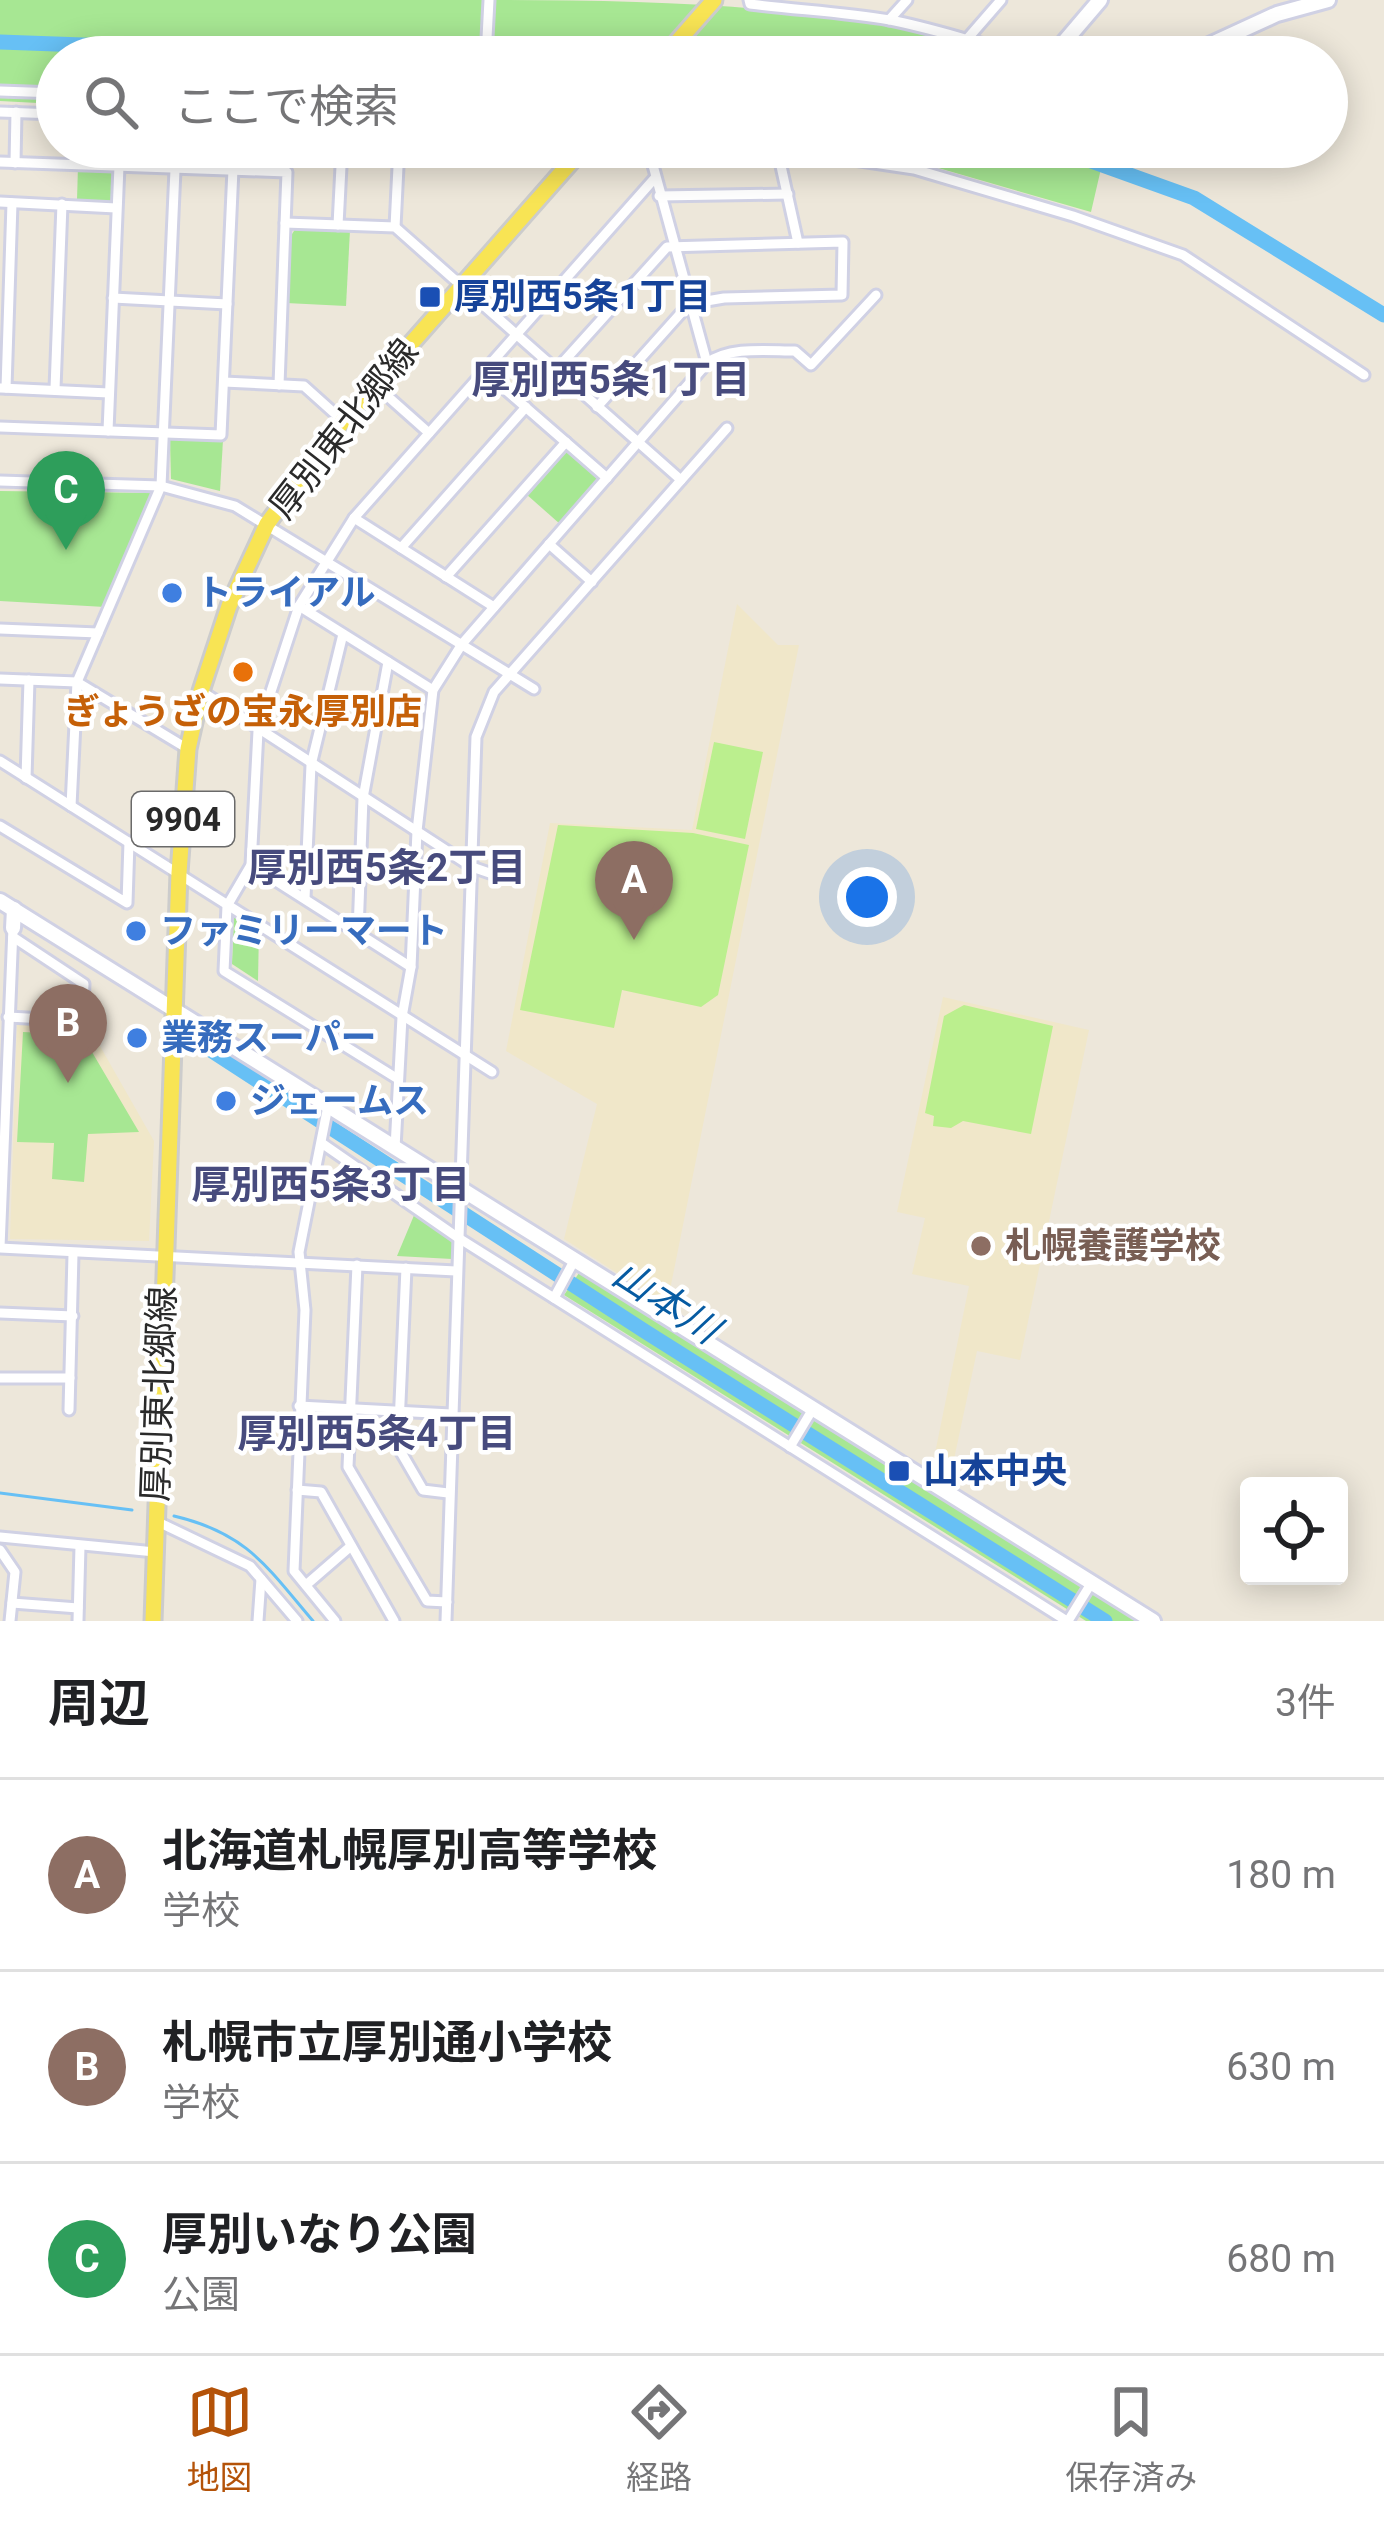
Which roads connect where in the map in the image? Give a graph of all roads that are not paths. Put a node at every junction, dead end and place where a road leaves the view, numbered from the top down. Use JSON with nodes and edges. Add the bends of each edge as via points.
{"nodes":[{"id":1,"x":488,"y":0,"type":"edge"},
{"id":2,"x":715,"y":0,"type":"edge"},
{"id":3,"x":749,"y":0,"type":"edge"},
{"id":4,"x":907,"y":0,"type":"edge"},
{"id":5,"x":1001,"y":0,"type":"edge"},
{"id":6,"x":1100,"y":0,"type":"edge"},
{"id":7,"x":1328,"y":0,"type":"edge"},
{"id":8,"x":808,"y":5,"type":"edge"},
{"id":9,"x":889,"y":20,"type":"junction"},
{"id":10,"x":487,"y":36,"type":"edge"},
{"id":11,"x":683,"y":36,"type":"edge"},
{"id":12,"x":959,"y":36,"type":"edge"},
{"id":13,"x":970,"y":36,"type":"edge"},
{"id":14,"x":1067,"y":36,"type":"edge"},
{"id":15,"x":1229,"y":36,"type":"edge"},
{"id":16,"x":0,"y":91,"type":"edge"},
{"id":17,"x":36,"y":92,"type":"edge"},
{"id":18,"x":0,"y":112,"type":"edge"},
{"id":19,"x":16,"y":112,"type":"junction"},
{"id":20,"x":36,"y":113,"type":"edge"},
{"id":21,"x":0,"y":162,"type":"edge"},
{"id":22,"x":14,"y":163,"type":"junction"},
{"id":23,"x":36,"y":164,"type":"edge"},
{"id":24,"x":119,"y":168,"type":"edge"},
{"id":25,"x":156,"y":168,"type":"edge"},
{"id":26,"x":341,"y":168,"type":"edge"},
{"id":27,"x":398,"y":168,"type":"edge"},
{"id":28,"x":565,"y":168,"type":"edge"},
{"id":29,"x":652,"y":168,"type":"edge"},
{"id":30,"x":782,"y":168,"type":"edge"},
{"id":31,"x":907,"y":168,"type":"edge"},
{"id":32,"x":175,"y":169,"type":"junction"},
{"id":33,"x":233,"y":169,"type":"junction"},
{"id":34,"x":654,"y":179,"type":"junction"},
{"id":35,"x":788,"y":194,"type":"junction"},
{"id":36,"x":659,"y":196,"type":"junction"},
{"id":37,"x":6,"y":202,"type":"edge"},
{"id":38,"x":62,"y":204,"type":"junction"},
{"id":39,"x":116,"y":208,"type":"junction"},
{"id":40,"x":285,"y":223,"type":"junction"},
{"id":41,"x":338,"y":225,"type":"junction"},
{"id":42,"x":395,"y":227,"type":"junction"},
{"id":43,"x":798,"y":243,"type":"junction"},
{"id":44,"x":673,"y":247,"type":"junction"},
{"id":45,"x":462,"y":285,"type":"junction"},
{"id":46,"x":842,"y":295,"type":"junction"},
{"id":47,"x":876,"y":295,"type":"dead end"},
{"id":48,"x":112,"y":298,"type":"junction"},
{"id":49,"x":169,"y":301,"type":"junction"},
{"id":50,"x":227,"y":304,"type":"junction"},
{"id":51,"x":689,"y":304,"type":"junction"},
{"id":52,"x":859,"y":313,"type":"junction"},
{"id":53,"x":516,"y":334,"type":"junction"},
{"id":54,"x":707,"y":363,"type":"junction"},
{"id":55,"x":556,"y":370,"type":"junction"},
{"id":56,"x":484,"y":371,"type":"junction"},
{"id":57,"x":1364,"y":375,"type":"dead end"},
{"id":58,"x":224,"y":382,"type":"junction"},
{"id":59,"x":278,"y":385,"type":"junction"},
{"id":60,"x":374,"y":385,"type":"junction"},
{"id":61,"x":3,"y":388,"type":"edge"},
{"id":62,"x":55,"y":389,"type":"junction"},
{"id":63,"x":109,"y":393,"type":"junction"},
{"id":64,"x":597,"y":406,"type":"junction"},
{"id":65,"x":526,"y":407,"type":"junction"},
{"id":66,"x":343,"y":421,"type":"junction"},
{"id":67,"x":0,"y":427,"type":"edge"},
{"id":68,"x":727,"y":428,"type":"dead end"},
{"id":69,"x":108,"y":431,"type":"junction"},
{"id":70,"x":164,"y":433,"type":"junction"},
{"id":71,"x":429,"y":433,"type":"junction"},
{"id":72,"x":566,"y":442,"type":"junction"},
{"id":73,"x":637,"y":442,"type":"junction"},
{"id":74,"x":607,"y":478,"type":"junction"},
{"id":75,"x":681,"y":480,"type":"junction"},
{"id":76,"x":0,"y":481,"type":"edge"},
{"id":77,"x":161,"y":486,"type":"junction"},
{"id":78,"x":355,"y":518,"type":"junction"},
{"id":79,"x":268,"y":524,"type":"junction"},
{"id":80,"x":549,"y":544,"type":"junction"},
{"id":81,"x":401,"y":548,"type":"junction"},
{"id":82,"x":326,"y":562,"type":"junction"},
{"id":83,"x":446,"y":577,"type":"junction"},
{"id":84,"x":592,"y":582,"type":"junction"},
{"id":85,"x":299,"y":606,"type":"junction"},
{"id":86,"x":494,"y":607,"type":"junction"},
{"id":87,"x":0,"y":629,"type":"edge"},
{"id":88,"x":98,"y":633,"type":"junction"},
{"id":89,"x":343,"y":634,"type":"junction"},
{"id":90,"x":462,"y":644,"type":"junction"},
{"id":91,"x":388,"y":662,"type":"junction"},
{"id":92,"x":510,"y":675,"type":"junction"},
{"id":93,"x":0,"y":679,"type":"edge"},
{"id":94,"x":29,"y":680,"type":"junction"},
{"id":95,"x":76,"y":682,"type":"junction"},
{"id":96,"x":534,"y":689,"type":"dead end"},
{"id":97,"x":433,"y":690,"type":"junction"},
{"id":98,"x":201,"y":691,"type":"junction"},
{"id":99,"x":257,"y":731,"type":"junction"},
{"id":100,"x":188,"y":749,"type":"junction"},
{"id":101,"x":0,"y":761,"type":"edge"},
{"id":102,"x":311,"y":765,"type":"junction"},
{"id":103,"x":26,"y":778,"type":"junction"},
{"id":104,"x":363,"y":798,"type":"junction"},
{"id":105,"x":71,"y":806,"type":"junction"},
{"id":106,"x":0,"y":826,"type":"edge"},
{"id":107,"x":417,"y":831,"type":"junction"},
{"id":108,"x":129,"y":842,"type":"junction"},
{"id":109,"x":250,"y":866,"type":"junction"},
{"id":110,"x":472,"y":867,"type":"junction"},
{"id":111,"x":179,"y":873,"type":"junction"},
{"id":112,"x":504,"y":878,"type":"dead end"},
{"id":113,"x":305,"y":898,"type":"junction"},
{"id":114,"x":227,"y":907,"type":"junction"},
{"id":115,"x":11,"y":918,"type":"edge"},
{"id":116,"x":358,"y":932,"type":"junction"},
{"id":117,"x":411,"y":967,"type":"junction"},
{"id":118,"x":176,"y":1009,"type":"junction"},
{"id":119,"x":8,"y":1017,"type":"junction"},
{"id":120,"x":402,"y":1017,"type":"junction"},
{"id":121,"x":3,"y":1052,"type":"edge"},
{"id":122,"x":465,"y":1056,"type":"junction"},
{"id":123,"x":492,"y":1072,"type":"dead end"},
{"id":124,"x":398,"y":1079,"type":"junction"},
{"id":125,"x":328,"y":1111,"type":"junction"},
{"id":126,"x":324,"y":1138,"type":"junction"},
{"id":127,"x":395,"y":1148,"type":"junction"},
{"id":128,"x":459,"y":1197,"type":"junction"},
{"id":129,"x":457,"y":1234,"type":"junction"},
{"id":130,"x":0,"y":1248,"type":"edge"},
{"id":131,"x":73,"y":1254,"type":"junction"},
{"id":132,"x":163,"y":1254,"type":"junction"},
{"id":133,"x":299,"y":1263,"type":"junction"},
{"id":134,"x":357,"y":1265,"type":"junction"},
{"id":135,"x":571,"y":1267,"type":"junction"},
{"id":136,"x":406,"y":1268,"type":"junction"},
{"id":137,"x":456,"y":1270,"type":"junction"},
{"id":138,"x":555,"y":1294,"type":"junction"},
{"id":139,"x":0,"y":1313,"type":"edge"},
{"id":140,"x":73,"y":1316,"type":"junction"},
{"id":141,"x":0,"y":1378,"type":"edge"},
{"id":142,"x":70,"y":1378,"type":"junction"},
{"id":143,"x":299,"y":1406,"type":"junction"},
{"id":144,"x":814,"y":1407,"type":"junction"},
{"id":145,"x":351,"y":1408,"type":"junction"},
{"id":146,"x":400,"y":1409,"type":"junction"},
{"id":147,"x":69,"y":1410,"type":"dead end"},
{"id":148,"x":451,"y":1414,"type":"junction"},
{"id":149,"x":791,"y":1444,"type":"junction"},
{"id":150,"x":296,"y":1490,"type":"junction"},
{"id":151,"x":448,"y":1493,"type":"junction"},
{"id":152,"x":156,"y":1521,"type":"junction"},
{"id":153,"x":0,"y":1538,"type":"edge"},
{"id":154,"x":80,"y":1546,"type":"junction"},
{"id":155,"x":351,"y":1546,"type":"junction"},
{"id":156,"x":0,"y":1550,"type":"edge"},
{"id":157,"x":154,"y":1552,"type":"junction"},
{"id":158,"x":0,"y":1571,"type":"edge"},
{"id":159,"x":15,"y":1572,"type":"junction"},
{"id":160,"x":261,"y":1579,"type":"junction"},
{"id":161,"x":1092,"y":1582,"type":"junction"},
{"id":162,"x":305,"y":1585,"type":"junction"},
{"id":163,"x":447,"y":1602,"type":"junction"},
{"id":164,"x":12,"y":1603,"type":"junction"},
{"id":165,"x":78,"y":1615,"type":"edge"},
{"id":166,"x":1069,"y":1619,"type":"edge"},
{"id":167,"x":10,"y":1621,"type":"edge"},
{"id":168,"x":152,"y":1621,"type":"edge"},
{"id":169,"x":258,"y":1621,"type":"edge"},
{"id":170,"x":297,"y":1621,"type":"edge"},
{"id":171,"x":335,"y":1621,"type":"edge"},
{"id":172,"x":394,"y":1621,"type":"edge"},
{"id":173,"x":446,"y":1621,"type":"edge"},
{"id":174,"x":1154,"y":1621,"type":"edge"}],
"edges":[{"from":1,"to":10,"type":"street"},
{"from":2,"to":11,"type":"main road"},
{"from":3,"to":8,"type":"street"},
{"from":4,"to":9,"type":"street"},
{"from":5,"to":13,"type":"street"},
{"from":6,"to":14,"type":"street"},
{"from":7,"to":15,"type":"street"},
{"from":8,"to":9,"type":"street"},
{"from":9,"to":12,"type":"street"},
{"from":16,"to":17,"type":"street"},
{"from":18,"to":19,"type":"street"},
{"from":19,"to":20,"type":"street"},
{"from":19,"to":22,"type":"street"},
{"from":21,"to":22,"type":"street"},
{"from":22,"to":23,"type":"street"},
{"from":24,"to":39,"type":"street"},
{"from":25,"to":32,"type":"street"},
{"from":26,"to":41,"type":"street"},
{"from":27,"to":42,"type":"street"},
{"from":28,"to":45,"type":"main road","name":"厚別東北郷線","number":"9904"},
{"from":29,"to":34,"type":"street"},
{"from":30,"to":35,"type":"street"},
{"from":31,"to":57,"type":"street","via":[[1183,255]]},
{"from":32,"to":33,"type":"street"},
{"from":32,"to":49,"type":"street"},
{"from":33,"to":40,"type":"street","via":[[286,172]]},
{"from":33,"to":50,"type":"street"},
{"from":34,"to":36,"type":"street"},
{"from":34,"to":53,"type":"street"},
{"from":35,"to":36,"type":"street"},
{"from":35,"to":43,"type":"street"},
{"from":36,"to":44,"type":"street"},
{"from":37,"to":38,"type":"street"},
{"from":37,"to":61,"type":"street"},
{"from":38,"to":39,"type":"street"},
{"from":38,"to":62,"type":"street"},
{"from":39,"to":48,"type":"street"},
{"from":40,"to":41,"type":"street"},
{"from":40,"to":59,"type":"street"},
{"from":41,"to":42,"type":"street"},
{"from":42,"to":45,"type":"street"},
{"from":43,"to":44,"type":"street"},
{"from":43,"to":46,"type":"street","via":[[843,242]]},
{"from":44,"to":51,"type":"street"},
{"from":44,"to":55,"type":"street"},
{"from":45,"to":53,"type":"street"},
{"from":45,"to":60,"type":"main road","name":"厚別東北郷線","number":"9904"},
{"from":46,"to":51,"type":"street"},
{"from":46,"to":52,"type":"street"},
{"from":47,"to":52,"type":"street"},
{"from":48,"to":49,"type":"street"},
{"from":48,"to":63,"type":"street"},
{"from":49,"to":50,"type":"street"},
{"from":49,"to":70,"type":"street"},
{"from":50,"to":58,"type":"street"},
{"from":51,"to":54,"type":"street"},
{"from":51,"to":64,"type":"street"},
{"from":52,"to":54,"type":"street","via":[[811,365],[795,351]]},
{"from":53,"to":55,"type":"street"},
{"from":53,"to":56,"type":"street"},
{"from":54,"to":73,"type":"street"},
{"from":55,"to":64,"type":"street"},
{"from":56,"to":65,"type":"street"},
{"from":56,"to":71,"type":"street"},
{"from":58,"to":59,"type":"street"},
{"from":58,"to":70,"type":"street","via":[[221,435]]},
{"from":59,"to":66,"type":"street","via":[[304,386]]},
{"from":60,"to":66,"type":"main road","name":"厚別東北郷線","number":"9904"},
{"from":60,"to":71,"type":"street"},
{"from":61,"to":62,"type":"street"},
{"from":62,"to":63,"type":"street"},
{"from":63,"to":69,"type":"street"},
{"from":64,"to":73,"type":"street"},
{"from":65,"to":72,"type":"street"},
{"from":65,"to":81,"type":"street"},
{"from":66,"to":79,"type":"main road","name":"厚別東北郷線","number":"9904"},
{"from":67,"to":69,"type":"street"},
{"from":68,"to":75,"type":"street"},
{"from":69,"to":70,"type":"street"},
{"from":70,"to":77,"type":"street"},
{"from":71,"to":78,"type":"street"},
{"from":72,"to":74,"type":"street"},
{"from":72,"to":83,"type":"street"},
{"from":73,"to":74,"type":"street"},
{"from":73,"to":75,"type":"street"},
{"from":74,"to":80,"type":"street"},
{"from":75,"to":84,"type":"street"},
{"from":76,"to":77,"type":"street"},
{"from":77,"to":79,"type":"street"},
{"from":77,"to":88,"type":"street"},
{"from":78,"to":81,"type":"street"},
{"from":78,"to":82,"type":"street"},
{"from":79,"to":82,"type":"street"},
{"from":79,"to":98,"type":"main road","name":"厚別東北郷線","number":"9904"},
{"from":80,"to":84,"type":"street"},
{"from":80,"to":86,"type":"street"},
{"from":81,"to":83,"type":"street"},
{"from":82,"to":85,"type":"street"},
{"from":82,"to":90,"type":"street"},
{"from":83,"to":86,"type":"street"},
{"from":84,"to":92,"type":"street"},
{"from":85,"to":89,"type":"street"},
{"from":85,"to":99,"type":"street"},
{"from":86,"to":90,"type":"street"},
{"from":87,"to":88,"type":"street"},
{"from":88,"to":95,"type":"street"},
{"from":89,"to":91,"type":"street"},
{"from":89,"to":102,"type":"street"},
{"from":90,"to":92,"type":"street"},
{"from":90,"to":97,"type":"street"},
{"from":91,"to":97,"type":"street"},
{"from":91,"to":104,"type":"street"},
{"from":92,"to":96,"type":"street"},
{"from":92,"to":110,"type":"street","via":[[476,737]]},
{"from":93,"to":94,"type":"street"},
{"from":94,"to":95,"type":"street"},
{"from":94,"to":103,"type":"street"},
{"from":95,"to":100,"type":"street"},
{"from":95,"to":105,"type":"street"},
{"from":97,"to":107,"type":"street"},
{"from":98,"to":99,"type":"street"},
{"from":98,"to":100,"type":"main road","name":"厚別東北郷線","number":"9904"},
{"from":99,"to":102,"type":"street"},
{"from":99,"to":109,"type":"street"},
{"from":100,"to":111,"type":"main road","name":"厚別東北郷線","number":"9904"},
{"from":101,"to":103,"type":"street"},
{"from":102,"to":104,"type":"street"},
{"from":102,"to":113,"type":"street"},
{"from":103,"to":105,"type":"street"},
{"from":104,"to":107,"type":"street"},
{"from":104,"to":116,"type":"street"},
{"from":105,"to":108,"type":"street"},
{"from":106,"to":108,"type":"street","via":[[127,903]]},
{"from":107,"to":110,"type":"street"},
{"from":107,"to":117,"type":"street"},
{"from":108,"to":111,"type":"street"},
{"from":109,"to":113,"type":"street"},
{"from":109,"to":114,"type":"street"},
{"from":110,"to":112,"type":"street"},
{"from":110,"to":122,"type":"street"},
{"from":111,"to":114,"type":"street"},
{"from":111,"to":118,"type":"main road","name":"厚別東北郷線","number":"9904"},
{"from":113,"to":116,"type":"street"},
{"from":114,"to":120,"type":"street"},
{"from":114,"to":124,"type":"street","via":[[224,971]]},
{"from":115,"to":118,"type":"street"},
{"from":115,"to":119,"type":"street"},
{"from":115,"to":119,"type":"street","via":[[84,984],[82,1021]]},
{"from":116,"to":117,"type":"street"},
{"from":117,"to":120,"type":"street"},
{"from":118,"to":125,"type":"street"},
{"from":118,"to":132,"type":"main road","name":"厚別東北郷線","number":"9904"},
{"from":119,"to":121,"type":"street"},
{"from":120,"to":122,"type":"street"},
{"from":120,"to":124,"type":"street"},
{"from":121,"to":130,"type":"street"},
{"from":122,"to":123,"type":"street"},
{"from":122,"to":128,"type":"street"},
{"from":124,"to":127,"type":"street"},
{"from":125,"to":126,"type":"street"},
{"from":125,"to":127,"type":"street"},
{"from":126,"to":129,"type":"street"},
{"from":126,"to":133,"type":"street"},
{"from":127,"to":128,"type":"street"},
{"from":128,"to":129,"type":"street"},
{"from":128,"to":135,"type":"street"},
{"from":129,"to":137,"type":"street"},
{"from":129,"to":138,"type":"street"},
{"from":130,"to":131,"type":"street"},
{"from":131,"to":132,"type":"street"},
{"from":131,"to":140,"type":"street"},
{"from":132,"to":133,"type":"street"},
{"from":132,"to":152,"type":"main road","name":"厚別東北郷線","number":"9904"},
{"from":133,"to":134,"type":"street"},
{"from":133,"to":143,"type":"street"},
{"from":134,"to":136,"type":"street"},
{"from":134,"to":145,"type":"street"},
{"from":135,"to":138,"type":"street"},
{"from":135,"to":144,"type":"street"},
{"from":136,"to":137,"type":"street"},
{"from":136,"to":146,"type":"street"},
{"from":137,"to":148,"type":"street"},
{"from":138,"to":149,"type":"street"},
{"from":139,"to":140,"type":"street"},
{"from":140,"to":142,"type":"street"},
{"from":141,"to":142,"type":"street"},
{"from":142,"to":147,"type":"street"},
{"from":143,"to":145,"type":"street"},
{"from":143,"to":150,"type":"street"},
{"from":144,"to":149,"type":"street"},
{"from":144,"to":161,"type":"street"},
{"from":145,"to":146,"type":"street"},
{"from":145,"to":163,"type":"street","via":[[347,1466],[427,1601]]},
{"from":146,"to":148,"type":"street"},
{"from":146,"to":151,"type":"street","via":[[398,1448],[423,1490]]},
{"from":148,"to":151,"type":"street"},
{"from":149,"to":166,"type":"street"},
{"from":150,"to":155,"type":"street","via":[[321,1492]]},
{"from":150,"to":162,"type":"street","via":[[294,1571]]},
{"from":151,"to":163,"type":"street"},
{"from":152,"to":157,"type":"main road","name":"厚別東北郷線","number":"9904"},
{"from":152,"to":160,"type":"street","via":[[250,1566]]},
{"from":153,"to":154,"type":"street"},
{"from":154,"to":157,"type":"street"},
{"from":154,"to":165,"type":"street"},
{"from":155,"to":162,"type":"street"},
{"from":155,"to":172,"type":"street"},
{"from":156,"to":159,"type":"street"},
{"from":157,"to":168,"type":"main road","name":"厚別東北郷線","number":"9904"},
{"from":158,"to":159,"type":"street"},
{"from":159,"to":164,"type":"street"},
{"from":160,"to":169,"type":"street"},
{"from":160,"to":170,"type":"street"},
{"from":161,"to":166,"type":"street"},
{"from":161,"to":174,"type":"street"},
{"from":162,"to":171,"type":"street"},
{"from":163,"to":173,"type":"street"},
{"from":164,"to":165,"type":"street"},
{"from":164,"to":167,"type":"street"}]}
